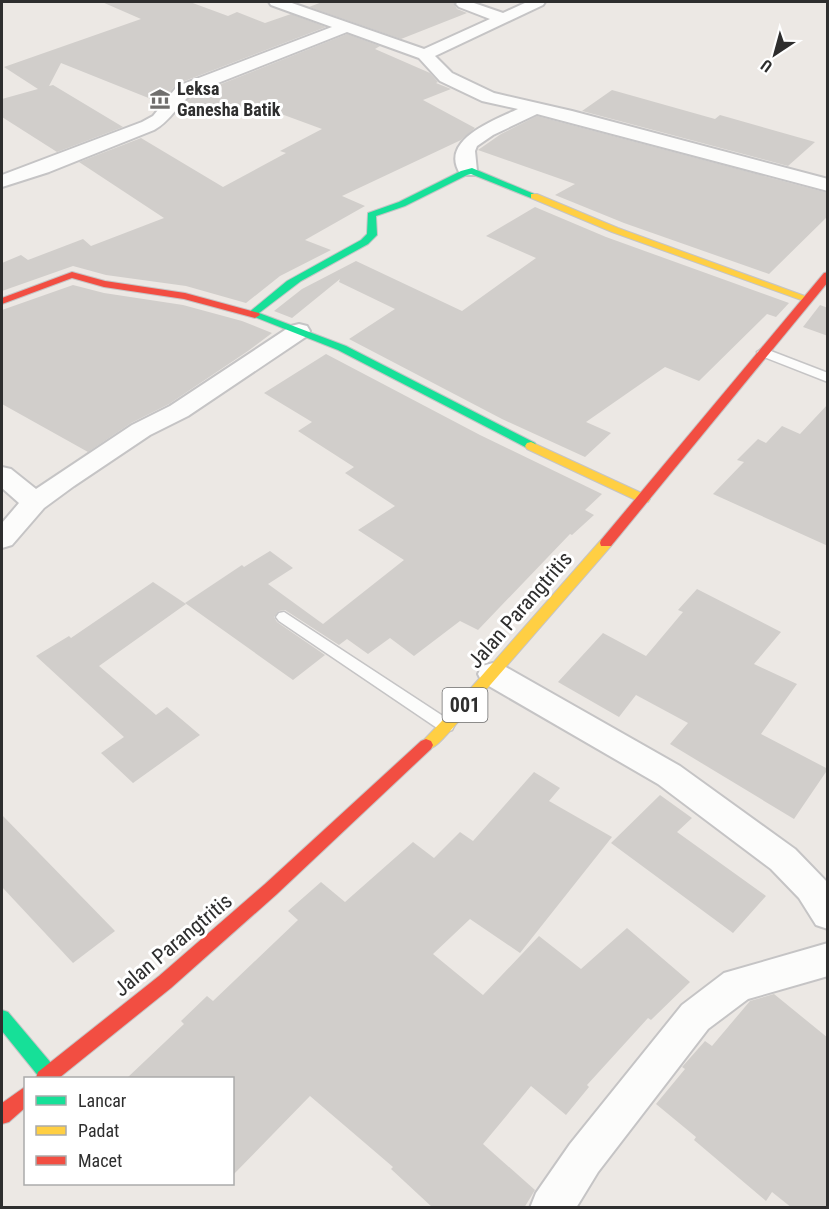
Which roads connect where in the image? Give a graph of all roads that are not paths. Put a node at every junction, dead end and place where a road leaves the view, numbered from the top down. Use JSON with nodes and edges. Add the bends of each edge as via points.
{"nodes":[{"id":1,"x":283,"y":2,"type":"edge"},
{"id":2,"x":538,"y":2,"type":"edge"},
{"id":3,"x":464,"y":4,"type":"dead end"},
{"id":4,"x":503,"y":18,"type":"junction"},
{"id":5,"x":344,"y":28,"type":"junction"},
{"id":6,"x":425,"y":55,"type":"junction"},
{"id":7,"x":533,"y":109,"type":"junction"},
{"id":8,"x":468,"y":171,"type":"junction"},
{"id":9,"x":2,"y":181,"type":"edge"},
{"id":10,"x":828,"y":184,"type":"edge"},
{"id":11,"x":828,"y":275,"type":"edge"},
{"id":12,"x":808,"y":299,"type":"junction"},
{"id":13,"x":2,"y":301,"type":"edge"},
{"id":14,"x":252,"y":314,"type":"junction"},
{"id":15,"x":299,"y":331,"type":"junction"},
{"id":16,"x":763,"y":352,"type":"junction"},
{"id":17,"x":828,"y":378,"type":"edge"},
{"id":18,"x":2,"y":475,"type":"edge"},
{"id":19,"x":644,"y":499,"type":"junction"},
{"id":20,"x":35,"y":502,"type":"junction"},
{"id":21,"x":2,"y":539,"type":"edge"},
{"id":22,"x":284,"y":617,"type":"dead end"},
{"id":23,"x":493,"y":674,"type":"junction"},
{"id":24,"x":446,"y":726,"type":"junction"},
{"id":25,"x":828,"y":914,"type":"edge"},
{"id":26,"x":828,"y":959,"type":"edge"},
{"id":27,"x":2,"y":1018,"type":"edge"},
{"id":28,"x":47,"y":1077,"type":"edge"},
{"id":29,"x":24,"y":1097,"type":"edge"},
{"id":30,"x":2,"y":1115,"type":"edge"},
{"id":31,"x":551,"y":1208,"type":"edge"}],
"edges":[{"from":1,"to":5,"type":"street"},
{"from":2,"to":4,"type":"street"},
{"from":3,"to":4,"type":"street"},
{"from":4,"to":6,"type":"street"},
{"from":5,"to":6,"type":"street"},
{"from":5,"to":9,"type":"street","via":[[197,84],[182,93],[159,120],[134,133]]},
{"from":6,"to":7,"type":"street","via":[[446,77],[466,88]]},
{"from":7,"to":8,"type":"street","via":[[468,145]]},
{"from":7,"to":10,"type":"street"},
{"from":8,"to":12,"type":"street","via":[[615,230]]},
{"from":8,"to":14,"type":"street","via":[[371,215],[372,235],[359,248],[304,275]]},
{"from":11,"to":12,"type":"street","name":"Jalan Parangtritis","number":"001"},
{"from":12,"to":16,"type":"street","name":"Jalan Parangtritis","number":"001"},
{"from":13,"to":14,"type":"street","via":[[72,275],[104,284],[185,296]]},
{"from":14,"to":15,"type":"street"},
{"from":15,"to":19,"type":"street","via":[[342,348],[482,422]]},
{"from":15,"to":20,"type":"street"},
{"from":16,"to":17,"type":"lane"},
{"from":16,"to":19,"type":"street","name":"Jalan Parangtritis","number":"001"},
{"from":18,"to":20,"type":"street"},
{"from":19,"to":23,"type":"street","name":"Jalan Parangtritis","number":"001"},
{"from":20,"to":21,"type":"street"},
{"from":22,"to":24,"type":"lane"},
{"from":23,"to":24,"type":"street","name":"Jalan Parangtritis","number":"001"},
{"from":23,"to":25,"type":"street","via":[[669,775],[783,859],[811,887]]},
{"from":24,"to":28,"type":"street","name":"Jalan Parangtritis","number":"001","via":[[165,982]]},
{"from":26,"to":31,"type":"street","via":[[737,985],[695,1017],[584,1158]]},
{"from":27,"to":28,"type":"street"},
{"from":29,"to":30,"type":"street"}]}
